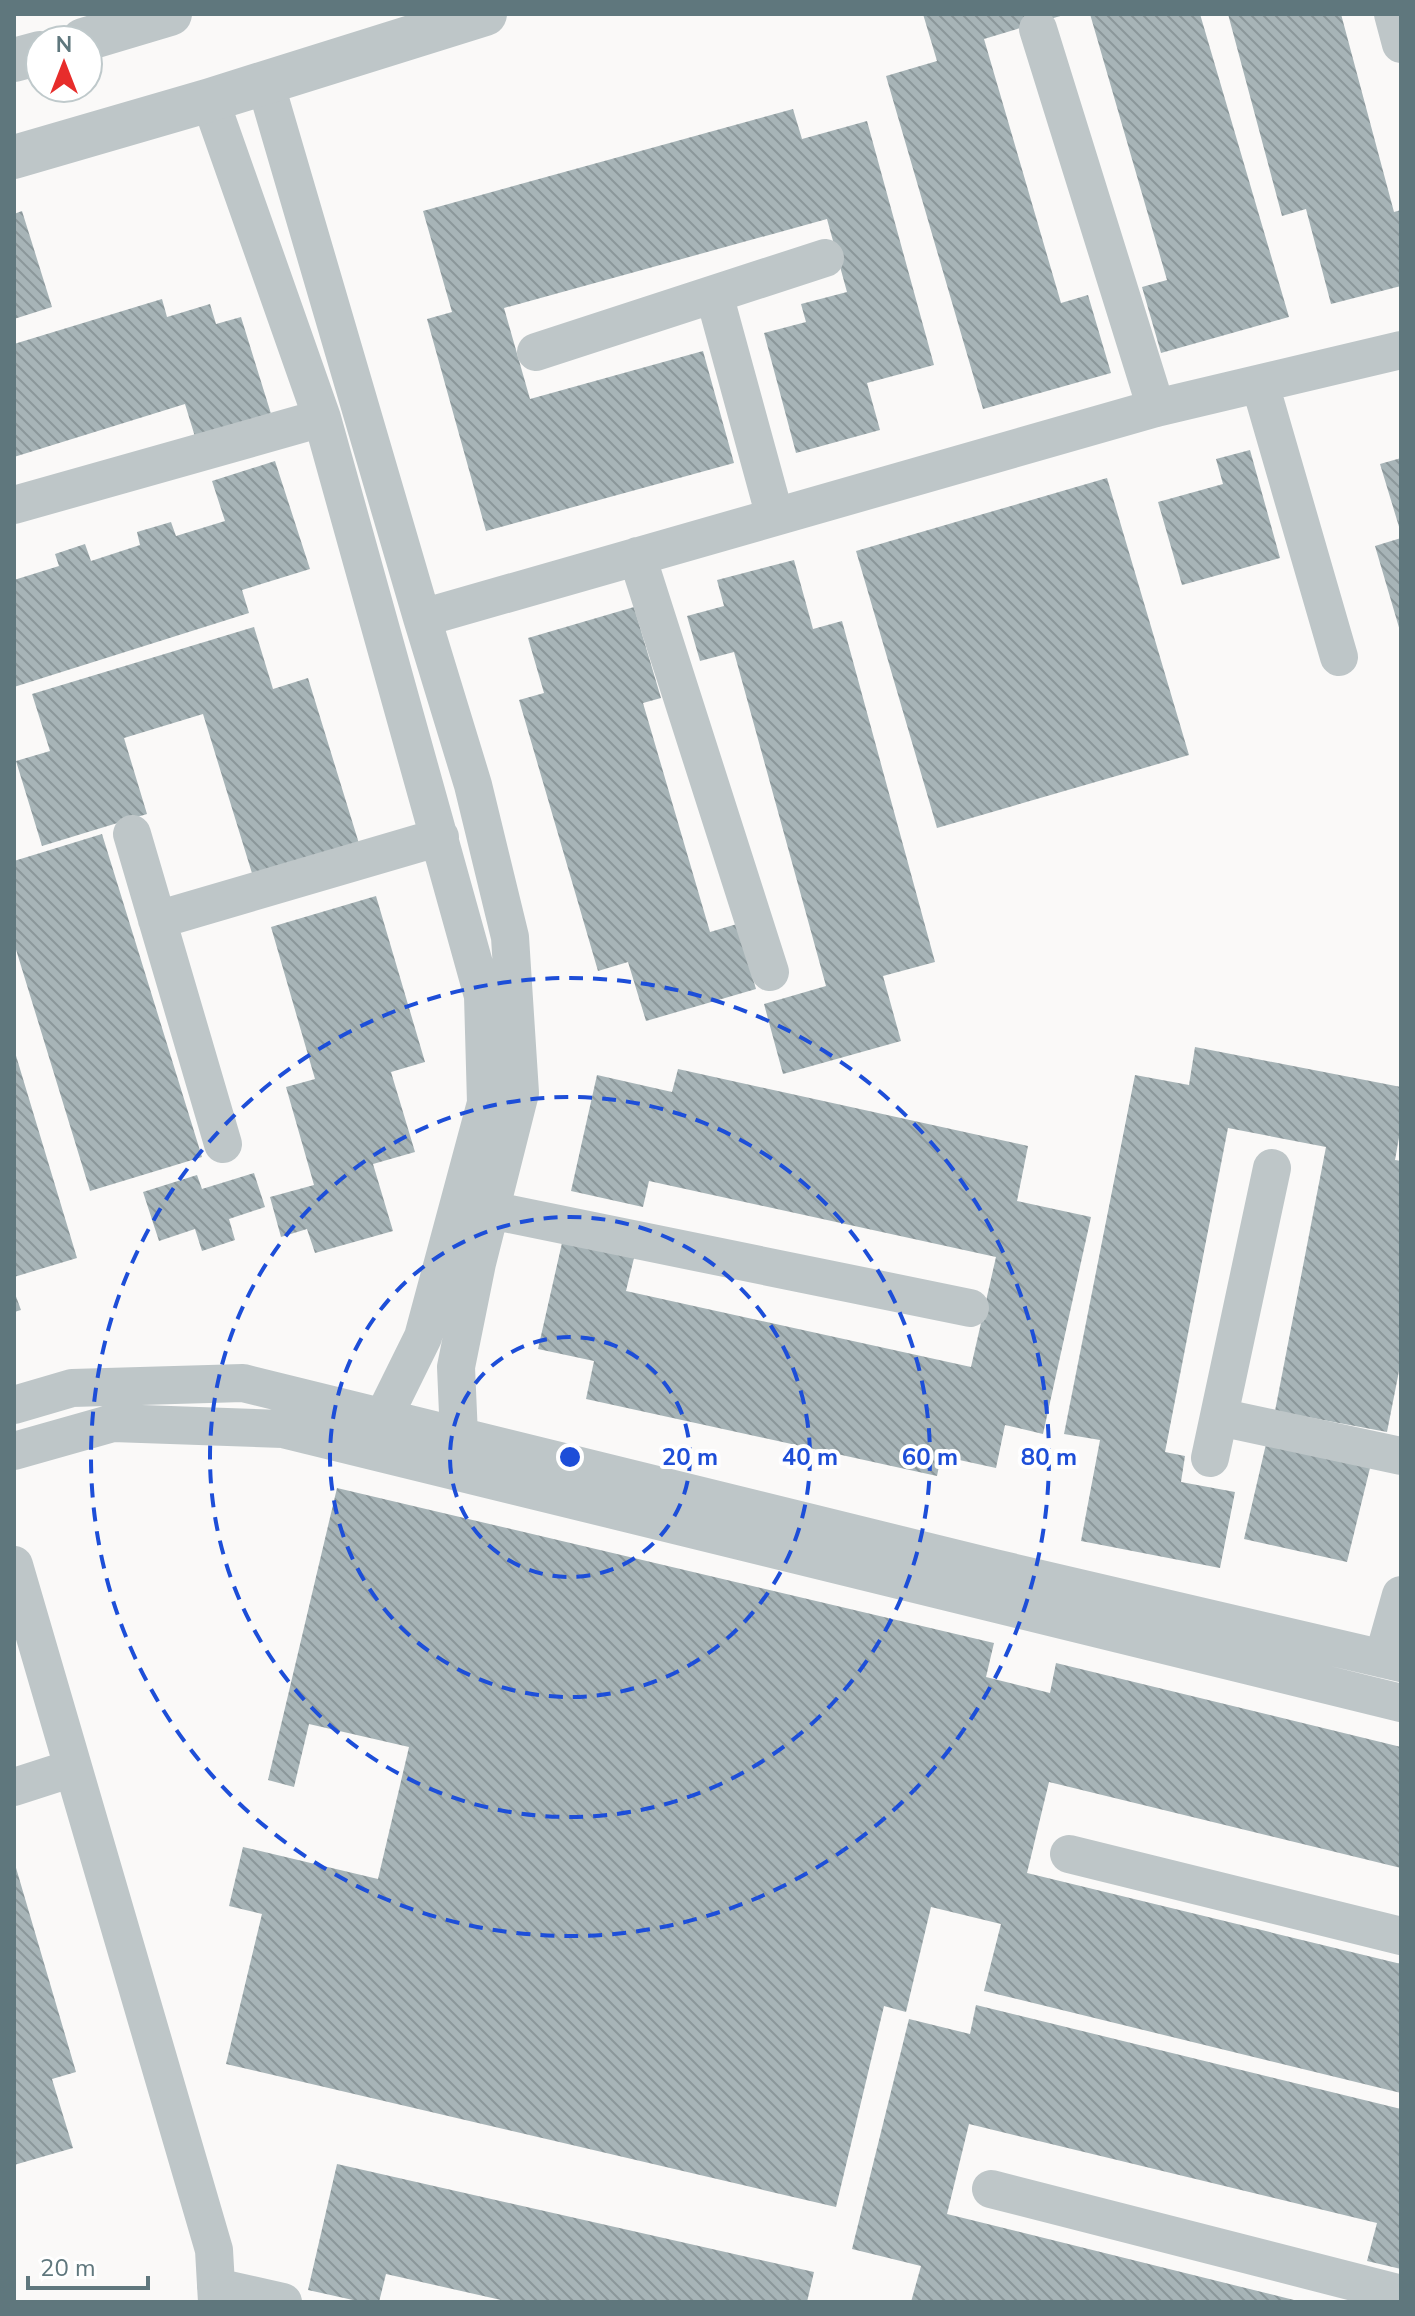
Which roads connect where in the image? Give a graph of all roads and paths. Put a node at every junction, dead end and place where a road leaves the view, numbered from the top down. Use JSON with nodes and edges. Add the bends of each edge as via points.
{"nodes":[{"id":1,"x":170,"y":14,"type":"edge"},
{"id":2,"x":485,"y":14,"type":"edge"},
{"id":3,"x":1393,"y":14,"type":"edge"},
{"id":4,"x":1038,"y":29,"type":"dead end"},
{"id":5,"x":104,"y":34,"type":"edge"},
{"id":6,"x":1401,"y":44,"type":"edge"},
{"id":7,"x":265,"y":82,"type":"junction"},
{"id":8,"x":210,"y":100,"type":"junction"},
{"id":9,"x":14,"y":157,"type":"edge"},
{"id":10,"x":825,"y":258,"type":"dead end"},
{"id":11,"x":714,"y":294,"type":"junction"},
{"id":12,"x":1401,"y":350,"type":"edge"},
{"id":13,"x":536,"y":352,"type":"dead end"},
{"id":14,"x":1260,"y":384,"type":"junction"},
{"id":15,"x":1156,"y":408,"type":"junction"},
{"id":16,"x":322,"y":418,"type":"junction"},
{"id":17,"x":14,"y":505,"type":"edge"},
{"id":18,"x":775,"y":517,"type":"junction"},
{"id":19,"x":637,"y":556,"type":"junction"},
{"id":20,"x":422,"y":618,"type":"junction"},
{"id":21,"x":1339,"y":657,"type":"dead end"},
{"id":22,"x":132,"y":834,"type":"dead end"},
{"id":23,"x":440,"y":837,"type":"junction"},
{"id":24,"x":157,"y":920,"type":"junction"},
{"id":25,"x":770,"y":972,"type":"dead end"},
{"id":26,"x":223,"y":1144,"type":"dead end"},
{"id":27,"x":1272,"y":1168,"type":"dead end"},
{"id":28,"x":490,"y":1210,"type":"junction"},
{"id":29,"x":970,"y":1308,"type":"dead end"},
{"id":30,"x":14,"y":1405,"type":"edge"},
{"id":31,"x":1219,"y":1417,"type":"junction"},
{"id":32,"x":383,"y":1418,"type":"junction"},
{"id":33,"x":459,"y":1436,"type":"junction"},
{"id":34,"x":14,"y":1451,"type":"edge"},
{"id":35,"x":1401,"y":1456,"type":"edge"},
{"id":36,"x":1210,"y":1458,"type":"dead end"},
{"id":37,"x":14,"y":1565,"type":"edge"},
{"id":38,"x":1401,"y":1595,"type":"edge"},
{"id":39,"x":1392,"y":1661,"type":"edge"},
{"id":40,"x":1401,"y":1703,"type":"edge"},
{"id":41,"x":73,"y":1768,"type":"junction"},
{"id":42,"x":14,"y":1787,"type":"edge"},
{"id":43,"x":1069,"y":1854,"type":"dead end"},
{"id":44,"x":1401,"y":1936,"type":"edge"},
{"id":45,"x":991,"y":2189,"type":"dead end"},
{"id":46,"x":1401,"y":2294,"type":"edge"},
{"id":47,"x":216,"y":2295,"type":"edge"},
{"id":48,"x":283,"y":2302,"type":"edge"}],
"edges":[{"from":1,"to":5,"type":"street"},
{"from":2,"to":7,"type":"street"},
{"from":3,"to":6,"type":"street"},
{"from":4,"to":15,"type":"street"},
{"from":7,"to":8,"type":"street"},
{"from":7,"to":20,"type":"street"},
{"from":8,"to":9,"type":"street"},
{"from":8,"to":16,"type":"street"},
{"from":10,"to":11,"type":"street"},
{"from":11,"to":13,"type":"street"},
{"from":11,"to":18,"type":"street"},
{"from":12,"to":14,"type":"street"},
{"from":14,"to":15,"type":"street"},
{"from":14,"to":21,"type":"street"},
{"from":15,"to":18,"type":"street"},
{"from":16,"to":17,"type":"street"},
{"from":16,"to":23,"type":"street"},
{"from":18,"to":19,"type":"street"},
{"from":19,"to":20,"type":"street"},
{"from":19,"to":25,"type":"street"},
{"from":20,"to":28,"type":"street","via":[[473,785],[510,937],[520,1093]]},
{"from":22,"to":24,"type":"street"},
{"from":23,"to":24,"type":"street"},
{"from":23,"to":32,"type":"street","via":[[483,996],[486,1103],[423,1337]]},
{"from":24,"to":26,"type":"street"},
{"from":27,"to":31,"type":"street"},
{"from":28,"to":29,"type":"street"},
{"from":28,"to":33,"type":"street","via":[[456,1367]]},
{"from":30,"to":32,"type":"street","via":[[72,1388],[243,1383]]},
{"from":31,"to":35,"type":"street"},
{"from":31,"to":36,"type":"street"},
{"from":32,"to":33,"type":"street"},
{"from":33,"to":39,"type":"street"},
{"from":34,"to":40,"type":"street","via":[[113,1423],[283,1429]]},
{"from":37,"to":41,"type":"street"},
{"from":38,"to":39,"type":"street"},
{"from":41,"to":42,"type":"street"},
{"from":41,"to":47,"type":"street","via":[[214,2250]]},
{"from":43,"to":44,"type":"street"},
{"from":45,"to":46,"type":"street"},
{"from":47,"to":48,"type":"street"}]}
